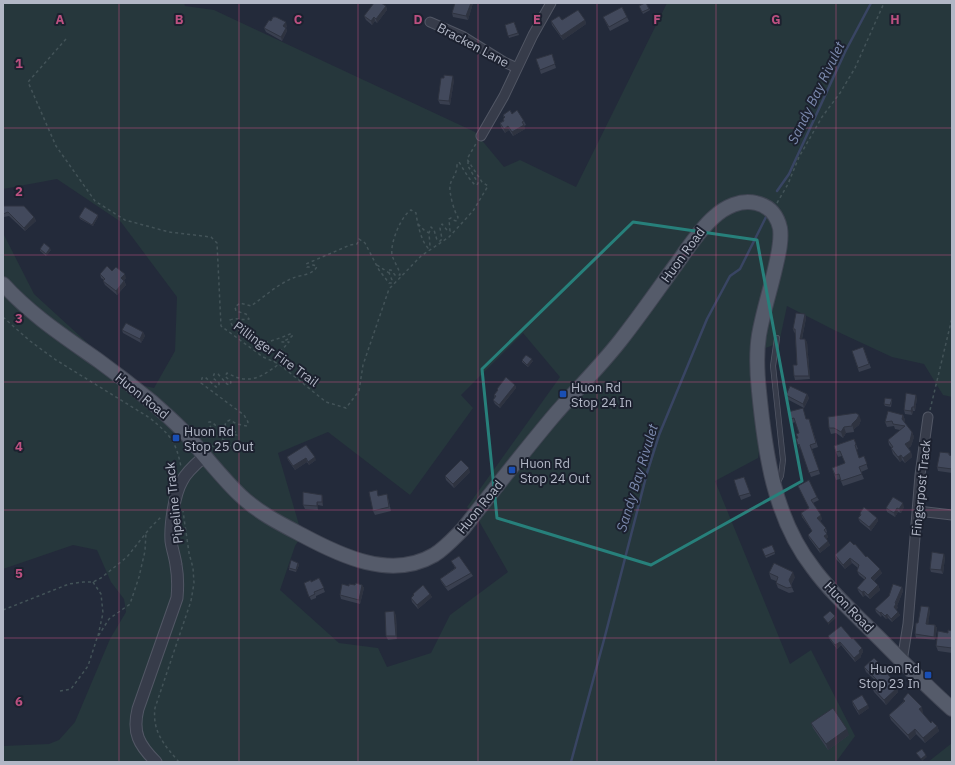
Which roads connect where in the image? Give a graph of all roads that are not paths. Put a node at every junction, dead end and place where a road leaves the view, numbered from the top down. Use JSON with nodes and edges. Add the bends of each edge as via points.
{"nodes":[{"id":1,"x":551,"y":3,"type":"edge"},
{"id":2,"x":430,"y":22,"type":"dead end"},
{"id":3,"x":517,"y":68,"type":"junction"},
{"id":4,"x":481,"y":136,"type":"road end"},
{"id":5,"x":3,"y":284,"type":"edge"},
{"id":6,"x":777,"y":338,"type":"dead end"},
{"id":7,"x":928,"y":417,"type":"road end"},
{"id":8,"x":206,"y":450,"type":"junction"},
{"id":9,"x":774,"y":486,"type":"junction"},
{"id":10,"x":918,"y":510,"type":"junction"},
{"id":11,"x":952,"y":515,"type":"edge"},
{"id":12,"x":902,"y":661,"type":"junction"},
{"id":13,"x":951,"y":706,"type":"edge"},
{"id":14,"x":156,"y":762,"type":"edge"}],
"edges":[{"from":1,"to":3,"type":"street","name":"Bracken Lane"},
{"from":2,"to":3,"type":"street","name":"Bracken Lane","via":[[462,36]]},
{"from":3,"to":4,"type":"street","name":"Bracken Lane"},
{"from":5,"to":8,"type":"main road","name":"Huon Road","via":[[41,320],[165,413]]},
{"from":6,"to":9,"type":"lane","via":[[773,366],[783,470],[779,482]]},
{"from":7,"to":10,"type":"street","name":"Fingerpost Track"},
{"from":8,"to":9,"type":"main road","name":"Huon Road","via":[[230,485],[251,504],[284,525],[340,554],[367,563],[391,566],[433,556],[463,529],[552,418],[603,362],[698,234],[728,207],[748,201],[761,204],[773,212],[780,227],[780,243],[759,334],[756,370],[765,444]]},
{"from":8,"to":14,"type":"street","via":[[182,480],[179,488],[178,512],[171,541],[178,580],[177,598],[135,720],[140,744]]},
{"from":9,"to":12,"type":"main road","name":"Huon Road","via":[[795,540],[811,566]]},
{"from":10,"to":11,"type":"street"},
{"from":10,"to":12,"type":"street","name":"Fingerpost Track","via":[[908,624]]},
{"from":12,"to":13,"type":"main road","name":"Huon Road"}]}
